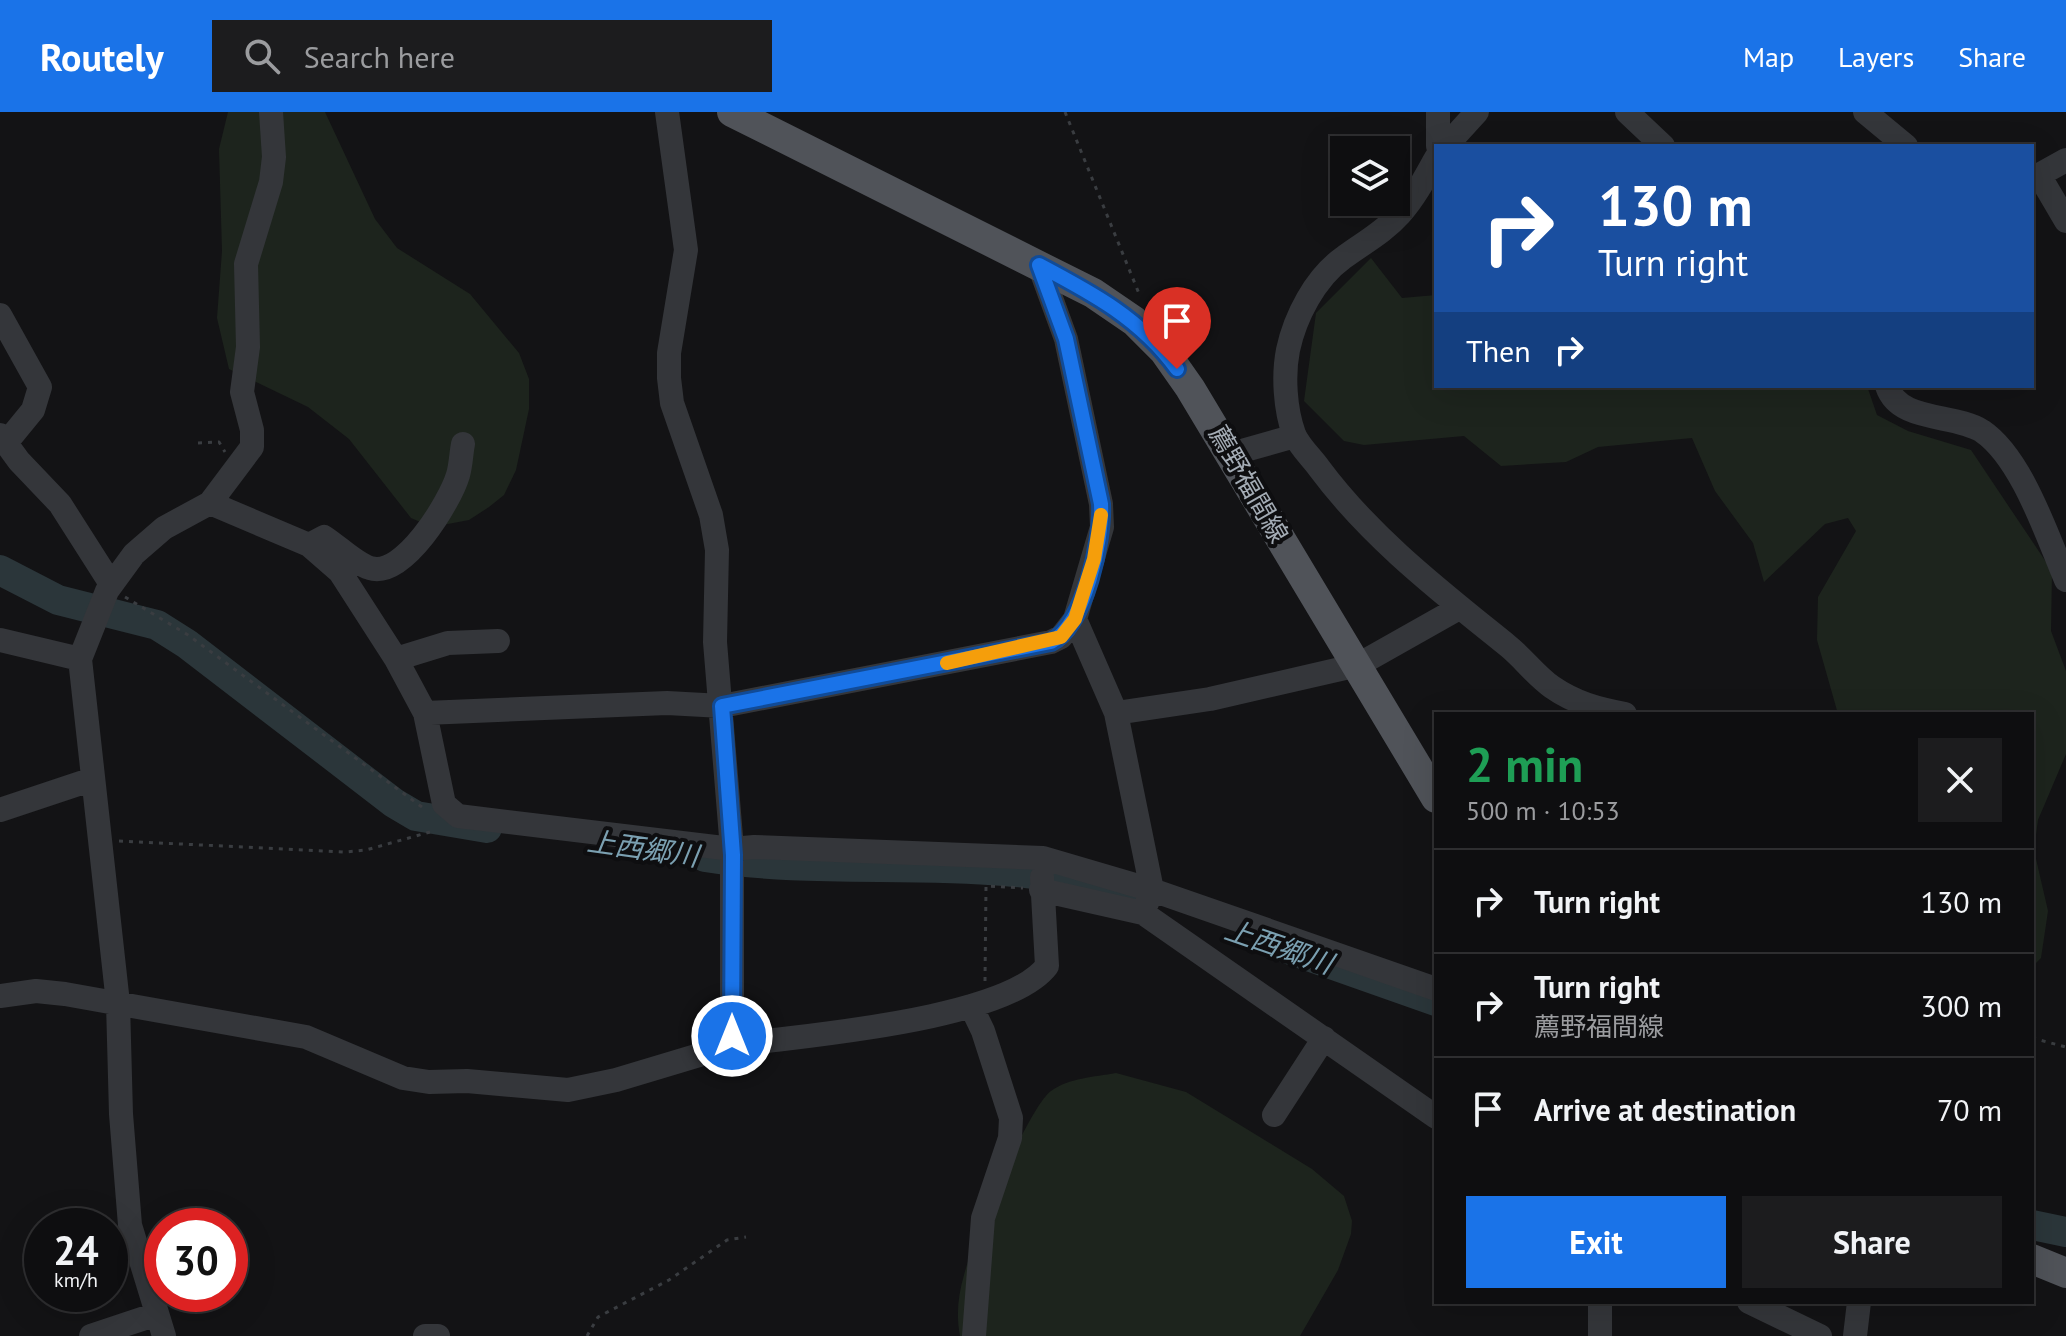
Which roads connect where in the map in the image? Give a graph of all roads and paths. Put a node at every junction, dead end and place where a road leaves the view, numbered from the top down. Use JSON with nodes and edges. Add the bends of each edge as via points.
{"nodes":[{"id":1,"x":271,"y":112,"type":"edge"},
{"id":2,"x":667,"y":112,"type":"edge"},
{"id":3,"x":732,"y":112,"type":"edge"},
{"id":4,"x":1065,"y":112,"type":"edge"},
{"id":5,"x":1438,"y":112,"type":"edge"},
{"id":6,"x":1477,"y":112,"type":"edge"},
{"id":7,"x":1627,"y":112,"type":"edge"},
{"id":8,"x":1880,"y":116,"type":"edge"},
{"id":9,"x":1438,"y":144,"type":"edge"},
{"id":10,"x":1448,"y":144,"type":"edge"},
{"id":11,"x":1661,"y":144,"type":"edge"},
{"id":12,"x":1904,"y":144,"type":"edge"},
{"id":13,"x":2066,"y":160,"type":"edge"},
{"id":14,"x":1434,"y":162,"type":"edge"},
{"id":15,"x":2035,"y":177,"type":"edge"},
{"id":16,"x":2066,"y":221,"type":"edge"},
{"id":17,"x":1039,"y":265,"type":"junction"},
{"id":18,"x":1146,"y":309,"type":"dead end"},
{"id":19,"x":0,"y":315,"type":"edge"},
{"id":20,"x":1888,"y":388,"type":"edge"},
{"id":21,"x":1295,"y":436,"type":"junction"},
{"id":22,"x":3,"y":439,"type":"edge"},
{"id":23,"x":198,"y":443,"type":"dead end"},
{"id":24,"x":463,"y":444,"type":"dead end"},
{"id":25,"x":1231,"y":454,"type":"junction"},
{"id":26,"x":234,"y":471,"type":"junction"},
{"id":27,"x":210,"y":503,"type":"junction"},
{"id":28,"x":309,"y":545,"type":"junction"},
{"id":29,"x":2066,"y":580,"type":"edge"},
{"id":30,"x":109,"y":587,"type":"junction"},
{"id":31,"x":1459,"y":608,"type":"junction"},
{"id":32,"x":1075,"y":619,"type":"junction"},
{"id":33,"x":0,"y":640,"type":"edge"},
{"id":34,"x":498,"y":641,"type":"dead end"},
{"id":35,"x":80,"y":659,"type":"junction"},
{"id":36,"x":396,"y":659,"type":"junction"},
{"id":37,"x":1358,"y":665,"type":"junction"},
{"id":38,"x":722,"y":706,"type":"junction"},
{"id":39,"x":1615,"y":712,"type":"edge"},
{"id":40,"x":425,"y":713,"type":"junction"},
{"id":41,"x":1116,"y":713,"type":"junction"},
{"id":42,"x":93,"y":779,"type":"junction"},
{"id":43,"x":1434,"y":795,"type":"edge"},
{"id":44,"x":0,"y":810,"type":"edge"},
{"id":45,"x":458,"y":816,"type":"junction"},
{"id":46,"x":430,"y":832,"type":"dead end"},
{"id":47,"x":99,"y":845,"type":"junction"},
{"id":48,"x":732,"y":860,"type":"junction"},
{"id":49,"x":1042,"y":875,"type":"junction"},
{"id":50,"x":1148,"y":901,"type":"junction"},
{"id":51,"x":1434,"y":988,"type":"edge"},
{"id":52,"x":0,"y":996,"type":"edge"},
{"id":53,"x":118,"y":1003,"type":"junction"},
{"id":54,"x":978,"y":1004,"type":"junction"},
{"id":55,"x":732,"y":1036,"type":"junction"},
{"id":56,"x":1324,"y":1038,"type":"junction"},
{"id":57,"x":2034,"y":1039,"type":"edge"},
{"id":58,"x":2066,"y":1047,"type":"edge"},
{"id":59,"x":1274,"y":1115,"type":"dead end"},
{"id":60,"x":1434,"y":1116,"type":"edge"},
{"id":61,"x":746,"y":1237,"type":"dead end"},
{"id":62,"x":2034,"y":1260,"type":"edge"},
{"id":63,"x":2066,"y":1273,"type":"edge"},
{"id":64,"x":1600,"y":1304,"type":"edge"},
{"id":65,"x":1753,"y":1304,"type":"edge"},
{"id":66,"x":1859,"y":1304,"type":"edge"},
{"id":67,"x":160,"y":1325,"type":"edge"},
{"id":68,"x":91,"y":1336,"type":"edge"},
{"id":69,"x":425,"y":1336,"type":"edge"},
{"id":70,"x":438,"y":1336,"type":"edge"},
{"id":71,"x":587,"y":1336,"type":"edge"},
{"id":72,"x":974,"y":1336,"type":"edge"},
{"id":73,"x":1600,"y":1336,"type":"edge"},
{"id":74,"x":1820,"y":1336,"type":"edge"},
{"id":75,"x":1855,"y":1336,"type":"edge"}],
"edges":[{"from":1,"to":26,"type":"street","via":[[271,182],[246,264],[248,347],[242,392],[252,447]]},
{"from":2,"to":38,"type":"street","via":[[686,250],[669,378],[717,550],[715,642]]},
{"from":3,"to":17,"type":"main road","name":"薦野福間線"},
{"from":4,"to":18,"type":"path"},
{"from":5,"to":9,"type":"street"},
{"from":6,"to":10,"type":"street"},
{"from":7,"to":11,"type":"street"},
{"from":8,"to":12,"type":"street"},
{"from":13,"to":15,"type":"street"},
{"from":14,"to":21,"type":"street","via":[[1399,215],[1324,274],[1306,304],[1288,351],[1287,403]]},
{"from":15,"to":16,"type":"street"},
{"from":17,"to":25,"type":"main road","name":"薦野福間線","via":[[1134,321],[1164,351]]},
{"from":17,"to":32,"type":"street","via":[[1066,339],[1101,504],[1102,527]]},
{"from":19,"to":22,"type":"street","via":[[40,387],[33,410]]},
{"from":20,"to":29,"type":"street","via":[[1908,410],[1963,421],[1985,433],[2018,472]]},
{"from":21,"to":25,"type":"street"},
{"from":21,"to":31,"type":"street","via":[[1349,508]]},
{"from":22,"to":30,"type":"street","via":[[60,504]]},
{"from":23,"to":26,"type":"path","via":[[219,442],[226,455],[233,455]]},
{"from":24,"to":28,"type":"street","via":[[448,498],[401,561],[385,570],[369,568],[324,537]]},
{"from":25,"to":37,"type":"main road","name":"薦野福間線"},
{"from":26,"to":27,"type":"street"},
{"from":27,"to":28,"type":"street"},
{"from":27,"to":30,"type":"street","via":[[164,528],[134,554]]},
{"from":28,"to":36,"type":"street","via":[[350,584]]},
{"from":30,"to":35,"type":"street"},
{"from":30,"to":45,"type":"path","via":[[188,635],[424,810]]},
{"from":31,"to":37,"type":"street"},
{"from":31,"to":39,"type":"street","via":[[1550,686],[1585,706]]},
{"from":32,"to":38,"type":"street","via":[[1051,642]]},
{"from":32,"to":41,"type":"street"},
{"from":33,"to":35,"type":"street"},
{"from":34,"to":36,"type":"street","via":[[448,643]]},
{"from":35,"to":42,"type":"street"},
{"from":36,"to":40,"type":"street"},
{"from":37,"to":41,"type":"street","via":[[1210,699]]},
{"from":37,"to":43,"type":"main road","name":"薦野福間線"},
{"from":38,"to":40,"type":"street","via":[[667,703]]},
{"from":38,"to":48,"type":"street"},
{"from":40,"to":45,"type":"street","via":[[444,804]]},
{"from":41,"to":50,"type":"street"},
{"from":42,"to":44,"type":"street"},
{"from":42,"to":47,"type":"street"},
{"from":45,"to":48,"type":"street"},
{"from":46,"to":47,"type":"path","via":[[345,852],[115,841]]},
{"from":47,"to":53,"type":"street"},
{"from":48,"to":49,"type":"street","via":[[754,847]]},
{"from":48,"to":55,"type":"street"},
{"from":49,"to":50,"type":"street"},
{"from":49,"to":54,"type":"street","via":[[1047,966],[1037,980]]},
{"from":49,"to":54,"type":"path","via":[[986,886]]},
{"from":50,"to":51,"type":"street"},
{"from":50,"to":56,"type":"street"},
{"from":52,"to":53,"type":"street","via":[[36,991]]},
{"from":53,"to":55,"type":"street","via":[[306,1037],[403,1078],[538,1089],[568,1090],[616,1080],[716,1050]]},
{"from":53,"to":67,"type":"street","via":[[130,1225]]},
{"from":54,"to":55,"type":"street","via":[[814,1035],[747,1042]]},
{"from":54,"to":72,"type":"street","via":[[1011,1118],[1010,1138],[983,1218]]},
{"from":56,"to":59,"type":"street"},
{"from":56,"to":60,"type":"street"},
{"from":57,"to":58,"type":"path"},
{"from":61,"to":71,"type":"path","via":[[727,1240],[669,1280],[598,1317]]},
{"from":62,"to":63,"type":"main road"},
{"from":64,"to":73,"type":"street"},
{"from":65,"to":74,"type":"street"},
{"from":66,"to":75,"type":"street"},
{"from":67,"to":68,"type":"street"},
{"from":69,"to":70,"type":"street"}]}
